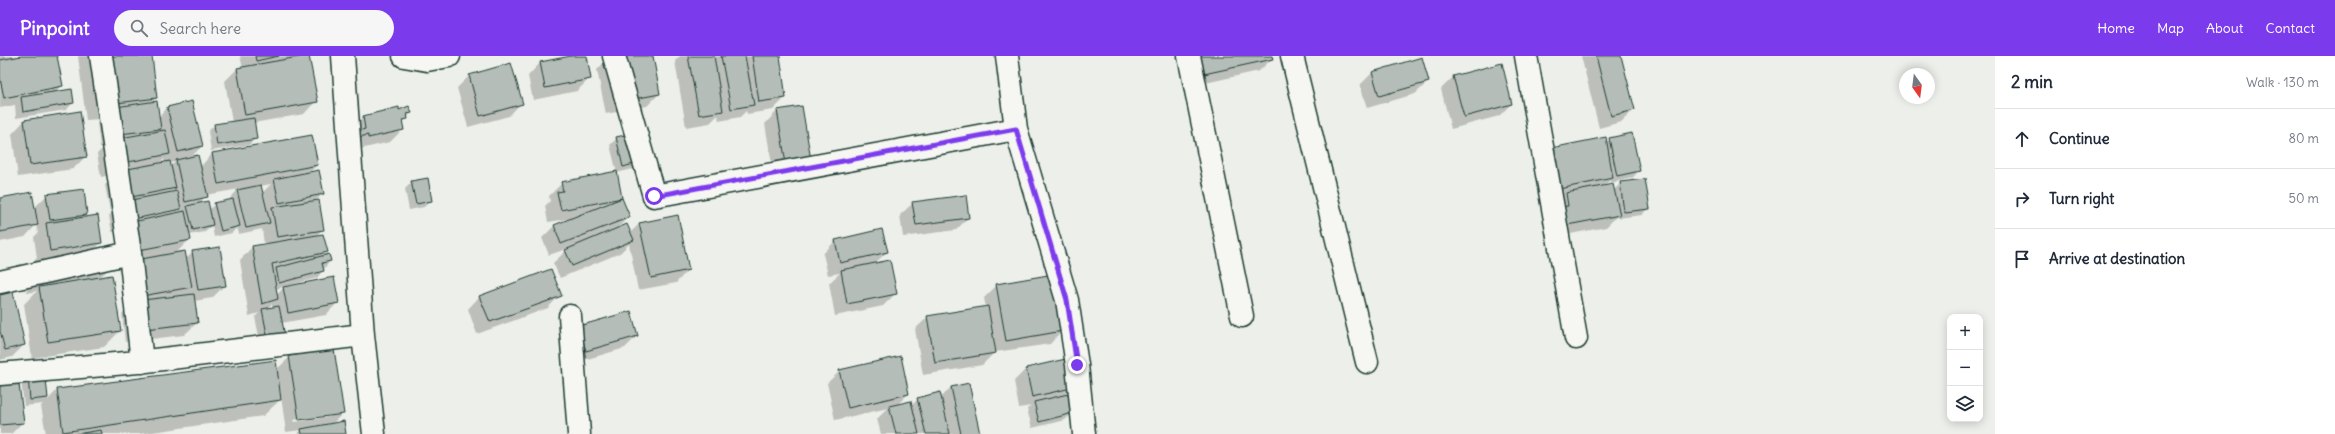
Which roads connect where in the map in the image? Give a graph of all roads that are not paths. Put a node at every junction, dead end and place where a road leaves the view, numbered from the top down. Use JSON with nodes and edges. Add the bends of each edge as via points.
{"nodes":[{"id":1,"x":101,"y":56,"type":"edge"},
{"id":2,"x":343,"y":56,"type":"edge"},
{"id":3,"x":404,"y":56,"type":"edge"},
{"id":4,"x":450,"y":56,"type":"edge"},
{"id":5,"x":614,"y":56,"type":"edge"},
{"id":6,"x":1007,"y":56,"type":"edge"},
{"id":7,"x":1190,"y":56,"type":"edge"},
{"id":8,"x":1292,"y":56,"type":"edge"},
{"id":9,"x":1526,"y":56,"type":"edge"},
{"id":10,"x":1016,"y":129,"type":"junction"},
{"id":11,"x":130,"y":253,"type":"junction"},
{"id":12,"x":0,"y":282,"type":"edge"},
{"id":13,"x":570,"y":316,"type":"dead end"},
{"id":14,"x":1242,"y":316,"type":"dead end"},
{"id":15,"x":363,"y":335,"type":"junction"},
{"id":16,"x":1576,"y":338,"type":"dead end"},
{"id":17,"x":142,"y":362,"type":"junction"},
{"id":18,"x":1367,"y":362,"type":"dead end"},
{"id":19,"x":0,"y":374,"type":"edge"},
{"id":20,"x":374,"y":434,"type":"edge"},
{"id":21,"x":578,"y":434,"type":"edge"},
{"id":22,"x":1084,"y":434,"type":"edge"}],
"edges":[{"from":1,"to":11,"type":"street"},
{"from":2,"to":15,"type":"street"},
{"from":3,"to":4,"type":"street","via":[[427,60]]},
{"from":5,"to":10,"type":"street","via":[[654,196]]},
{"from":6,"to":10,"type":"street"},
{"from":7,"to":14,"type":"street"},
{"from":8,"to":18,"type":"street"},
{"from":9,"to":16,"type":"street"},
{"from":10,"to":22,"type":"street","via":[[1067,300]]},
{"from":11,"to":12,"type":"street"},
{"from":11,"to":17,"type":"street"},
{"from":13,"to":21,"type":"street"},
{"from":15,"to":17,"type":"street"},
{"from":15,"to":20,"type":"street"},
{"from":17,"to":19,"type":"street"}]}
